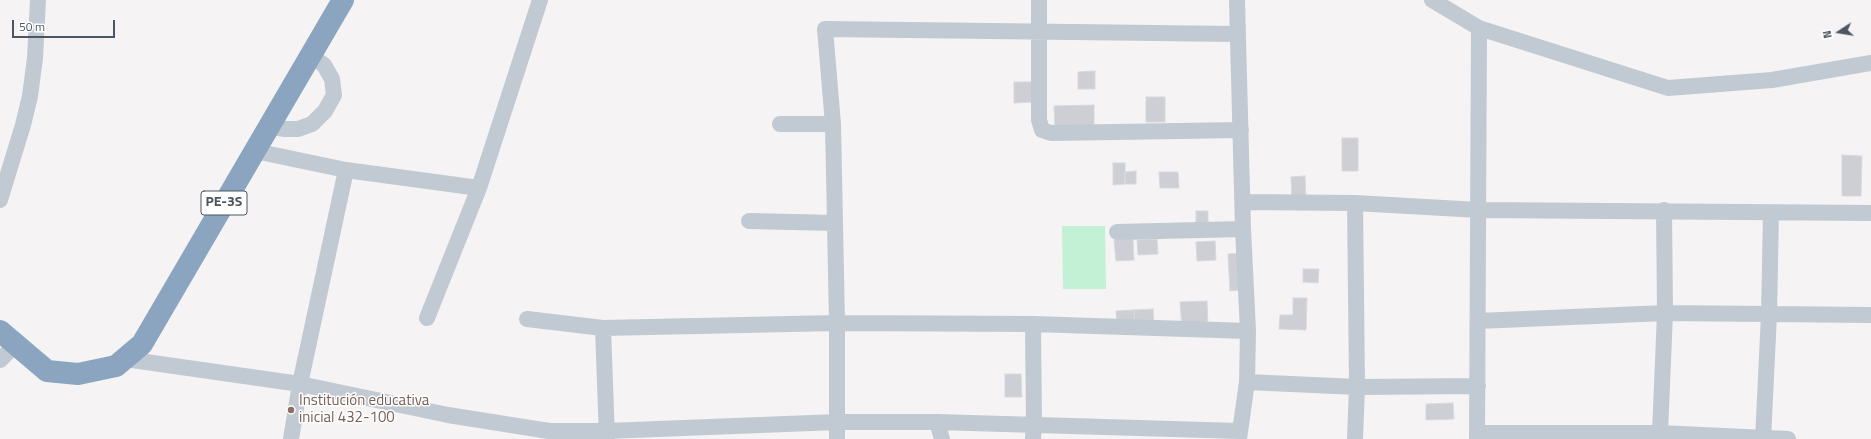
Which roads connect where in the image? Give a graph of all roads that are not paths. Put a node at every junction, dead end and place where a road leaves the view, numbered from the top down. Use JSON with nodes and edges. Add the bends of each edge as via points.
{"nodes":[{"id":1,"x":38,"y":0,"type":"edge"},
{"id":2,"x":343,"y":0,"type":"edge"},
{"id":3,"x":540,"y":0,"type":"edge"},
{"id":4,"x":1039,"y":0,"type":"edge"},
{"id":5,"x":1237,"y":0,"type":"edge"},
{"id":6,"x":1432,"y":0,"type":"edge"},
{"id":7,"x":1479,"y":28,"type":"junction"},
{"id":8,"x":1040,"y":32,"type":"junction"},
{"id":9,"x":1238,"y":34,"type":"junction"},
{"id":10,"x":310,"y":55,"type":"junction"},
{"id":11,"x":1871,"y":63,"type":"edge"},
{"id":12,"x":780,"y":124,"type":"dead end"},
{"id":13,"x":833,"y":124,"type":"junction"},
{"id":14,"x":268,"y":126,"type":"junction"},
{"id":15,"x":1241,"y":130,"type":"junction"},
{"id":16,"x":255,"y":151,"type":"junction"},
{"id":17,"x":346,"y":170,"type":"junction"},
{"id":18,"x":478,"y":188,"type":"junction"},
{"id":19,"x":0,"y":200,"type":"edge"},
{"id":20,"x":1243,"y":202,"type":"junction"},
{"id":21,"x":1355,"y":203,"type":"junction"},
{"id":22,"x":1479,"y":210,"type":"junction"},
{"id":23,"x":1664,"y":210,"type":"junction"},
{"id":24,"x":1771,"y":212,"type":"junction"},
{"id":25,"x":1871,"y":213,"type":"edge"},
{"id":26,"x":749,"y":221,"type":"dead end"},
{"id":27,"x":835,"y":223,"type":"junction"},
{"id":28,"x":1243,"y":228,"type":"junction"},
{"id":29,"x":1117,"y":232,"type":"dead end"},
{"id":30,"x":1665,"y":314,"type":"junction"},
{"id":31,"x":1769,"y":315,"type":"junction"},
{"id":32,"x":1871,"y":316,"type":"edge"},
{"id":33,"x":427,"y":318,"type":"dead end"},
{"id":34,"x":527,"y":320,"type":"dead end"},
{"id":35,"x":1478,"y":321,"type":"junction"},
{"id":36,"x":837,"y":323,"type":"junction"},
{"id":37,"x":1033,"y":324,"type":"junction"},
{"id":38,"x":603,"y":328,"type":"junction"},
{"id":39,"x":1248,"y":331,"type":"junction"},
{"id":40,"x":8,"y":338,"type":"edge"},
{"id":41,"x":125,"y":359,"type":"junction"},
{"id":42,"x":0,"y":360,"type":"edge"},
{"id":43,"x":1246,"y":382,"type":"junction"},
{"id":44,"x":300,"y":384,"type":"junction"},
{"id":45,"x":1478,"y":386,"type":"junction"},
{"id":46,"x":1357,"y":387,"type":"junction"},
{"id":47,"x":837,"y":422,"type":"junction"},
{"id":48,"x":937,"y":422,"type":"junction"},
{"id":49,"x":1033,"y":432,"type":"edge"},
{"id":50,"x":1660,"y":434,"type":"junction"},
{"id":51,"x":607,"y":435,"type":"edge"},
{"id":52,"x":1239,"y":435,"type":"edge"},
{"id":53,"x":1477,"y":436,"type":"edge"},
{"id":54,"x":291,"y":439,"type":"edge"},
{"id":55,"x":837,"y":439,"type":"edge"},
{"id":56,"x":942,"y":439,"type":"edge"},
{"id":57,"x":1355,"y":439,"type":"edge"},
{"id":58,"x":1763,"y":439,"type":"edge"},
{"id":59,"x":1788,"y":439,"type":"edge"}],
"edges":[{"from":1,"to":19,"type":"street","via":[[30,96],[24,125]]},
{"from":2,"to":10,"type":"highway","number":"PE-3S"},
{"from":3,"to":18,"type":"street"},
{"from":4,"to":8,"type":"street"},
{"from":5,"to":9,"type":"street"},
{"from":6,"to":7,"type":"street"},
{"from":7,"to":11,"type":"street","via":[[1668,88],[1772,80]]},
{"from":7,"to":22,"type":"street"},
{"from":8,"to":9,"type":"street"},
{"from":8,"to":13,"type":"street","via":[[825,29]]},
{"from":8,"to":15,"type":"street","via":[[1039,120],[1042,130],[1051,133]]},
{"from":9,"to":15,"type":"street"},
{"from":10,"to":14,"type":"highway","number":"PE-3S"},
{"from":10,"to":14,"type":"street","via":[[324,65],[332,79],[334,95],[325,111],[312,124],[298,129],[285,130]]},
{"from":12,"to":13,"type":"street"},
{"from":13,"to":27,"type":"street"},
{"from":14,"to":16,"type":"highway","number":"PE-3S"},
{"from":15,"to":20,"type":"street"},
{"from":16,"to":17,"type":"street"},
{"from":16,"to":41,"type":"highway","number":"PE-3S","via":[[142,344]]},
{"from":17,"to":18,"type":"street"},
{"from":17,"to":44,"type":"street"},
{"from":18,"to":33,"type":"street"},
{"from":20,"to":21,"type":"street"},
{"from":20,"to":28,"type":"street"},
{"from":21,"to":22,"type":"street"},
{"from":21,"to":46,"type":"street"},
{"from":22,"to":23,"type":"street"},
{"from":22,"to":35,"type":"street"},
{"from":23,"to":24,"type":"street"},
{"from":23,"to":30,"type":"street"},
{"from":24,"to":25,"type":"street"},
{"from":24,"to":31,"type":"street"},
{"from":26,"to":27,"type":"street"},
{"from":27,"to":36,"type":"street"},
{"from":28,"to":29,"type":"street"},
{"from":28,"to":39,"type":"street"},
{"from":30,"to":31,"type":"street"},
{"from":30,"to":35,"type":"street"},
{"from":30,"to":50,"type":"street"},
{"from":31,"to":32,"type":"street"},
{"from":31,"to":58,"type":"street"},
{"from":34,"to":38,"type":"street"},
{"from":35,"to":45,"type":"street"},
{"from":36,"to":37,"type":"street"},
{"from":36,"to":38,"type":"street"},
{"from":36,"to":47,"type":"street"},
{"from":37,"to":39,"type":"street"},
{"from":37,"to":49,"type":"street"},
{"from":38,"to":51,"type":"street"},
{"from":39,"to":43,"type":"street"},
{"from":40,"to":41,"type":"highway","number":"PE-3S","via":[[47,371],[78,374],[116,366]]},
{"from":40,"to":42,"type":"street"},
{"from":41,"to":44,"type":"street"},
{"from":43,"to":46,"type":"street"},
{"from":43,"to":52,"type":"street"},
{"from":44,"to":51,"type":"street","via":[[448,416],[549,431]]},
{"from":44,"to":54,"type":"street"},
{"from":45,"to":46,"type":"street"},
{"from":45,"to":53,"type":"street"},
{"from":46,"to":57,"type":"street"},
{"from":47,"to":48,"type":"street"},
{"from":47,"to":51,"type":"street"},
{"from":47,"to":55,"type":"street"},
{"from":48,"to":49,"type":"street"},
{"from":48,"to":56,"type":"street"},
{"from":49,"to":52,"type":"street"},
{"from":50,"to":53,"type":"street"},
{"from":50,"to":58,"type":"street"},
{"from":58,"to":59,"type":"street"}]}
